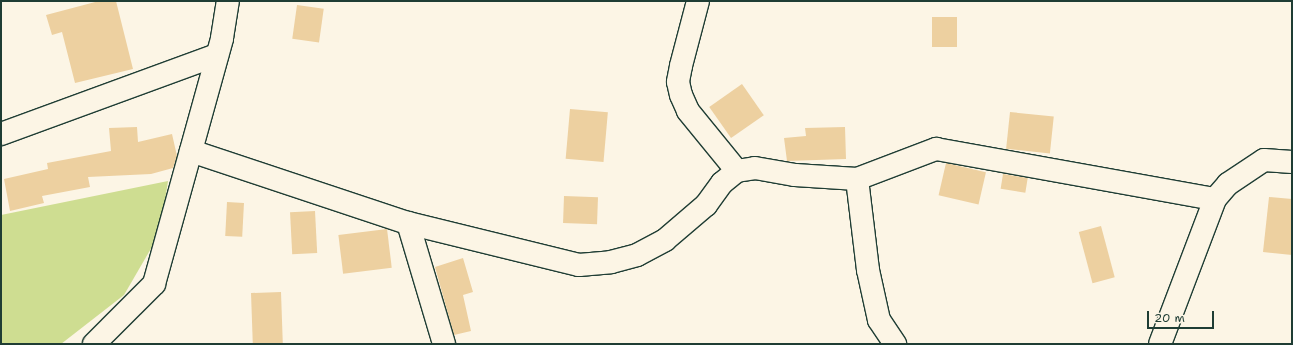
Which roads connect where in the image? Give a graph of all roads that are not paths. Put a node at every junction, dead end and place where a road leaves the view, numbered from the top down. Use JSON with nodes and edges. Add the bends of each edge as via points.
{"nodes":[{"id":1,"x":228,"y":1,"type":"edge"},
{"id":2,"x":698,"y":1,"type":"edge"},
{"id":3,"x":217,"y":55,"type":"junction"},
{"id":4,"x":1,"y":134,"type":"edge"},
{"id":5,"x":191,"y":151,"type":"junction"},
{"id":6,"x":1292,"y":162,"type":"edge"},
{"id":7,"x":737,"y":171,"type":"junction"},
{"id":8,"x":857,"y":179,"type":"junction"},
{"id":9,"x":1215,"y":199,"type":"junction"},
{"id":10,"x":408,"y":223,"type":"junction"},
{"id":11,"x":94,"y":344,"type":"edge"},
{"id":12,"x":444,"y":344,"type":"edge"},
{"id":13,"x":895,"y":344,"type":"edge"},
{"id":14,"x":1160,"y":344,"type":"edge"}],
"edges":[{"from":1,"to":3,"type":"street"},
{"from":2,"to":7,"type":"street","via":[[678,82],[688,111]]},
{"from":3,"to":4,"type":"street"},
{"from":3,"to":5,"type":"street"},
{"from":5,"to":10,"type":"street"},
{"from":5,"to":11,"type":"street","via":[[154,284]]},
{"from":6,"to":9,"type":"street","via":[[1264,160],[1228,184]]},
{"from":7,"to":8,"type":"street","via":[[755,168],[795,175]]},
{"from":7,"to":10,"type":"street","via":[[722,183],[706,204],[665,240],[637,255],[611,262],[579,265]]},
{"from":8,"to":9,"type":"street","via":[[936,148]]},
{"from":8,"to":13,"type":"street","via":[[868,270],[879,320]]},
{"from":9,"to":14,"type":"street"},
{"from":10,"to":12,"type":"street"}]}
